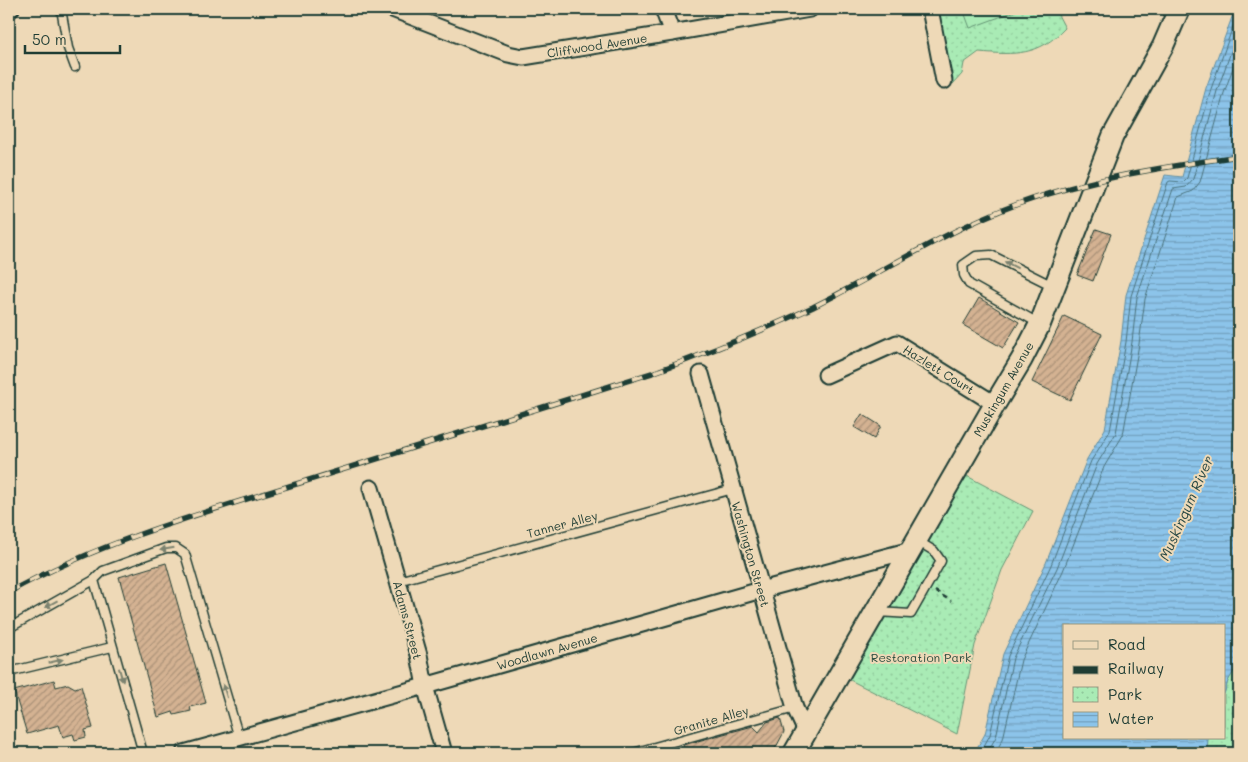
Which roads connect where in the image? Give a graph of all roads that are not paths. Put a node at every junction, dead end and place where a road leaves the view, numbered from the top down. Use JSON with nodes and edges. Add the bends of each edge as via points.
{"nodes":[{"id":1,"x":61,"y":9,"type":"edge"},
{"id":2,"x":392,"y":9,"type":"edge"},
{"id":3,"x":663,"y":9,"type":"edge"},
{"id":4,"x":810,"y":9,"type":"edge"},
{"id":5,"x":930,"y":9,"type":"edge"},
{"id":6,"x":1179,"y":9,"type":"edge"},
{"id":7,"x":775,"y":12,"type":"edge"},
{"id":8,"x":424,"y":15,"type":"edge"},
{"id":9,"x":672,"y":33,"type":"junction"},
{"id":10,"x":75,"y":67,"type":"dead end"},
{"id":11,"x":944,"y":81,"type":"dead end"},
{"id":12,"x":1055,"y":287,"type":"junction"},
{"id":13,"x":1040,"y":324,"type":"junction"},
{"id":14,"x":701,"y":374,"type":"dead end"},
{"id":15,"x":826,"y":374,"type":"dead end"},
{"id":16,"x":995,"y":404,"type":"junction"},
{"id":17,"x":371,"y":488,"type":"dead end"},
{"id":18,"x":733,"y":489,"type":"junction"},
{"id":19,"x":914,"y":545,"type":"junction"},
{"id":20,"x":94,"y":580,"type":"junction"},
{"id":21,"x":398,"y":581,"type":"junction"},
{"id":22,"x":761,"y":590,"type":"junction"},
{"id":23,"x":875,"y":612,"type":"junction"},
{"id":24,"x":9,"y":628,"type":"edge"},
{"id":25,"x":112,"y":647,"type":"junction"},
{"id":26,"x":9,"y":672,"type":"edge"},
{"id":27,"x":425,"y":686,"type":"junction"},
{"id":28,"x":795,"y":708,"type":"junction"},
{"id":29,"x":806,"y":732,"type":"junction"},
{"id":30,"x":239,"y":738,"type":"junction"},
{"id":31,"x":143,"y":753,"type":"edge"},
{"id":32,"x":184,"y":753,"type":"edge"},
{"id":33,"x":444,"y":753,"type":"edge"},
{"id":34,"x":633,"y":753,"type":"edge"},
{"id":35,"x":794,"y":753,"type":"edge"}],
"edges":[{"from":1,"to":10,"type":"lane"},
{"from":2,"to":8,"type":"street","name":"Cliffwood Avenue"},
{"from":3,"to":9,"type":"street"},
{"from":4,"to":7,"type":"street","name":"Cliffwood Avenue"},
{"from":5,"to":11,"type":"street"},
{"from":6,"to":12,"type":"street","name":"Muskingum Avenue","via":[[1163,46],[1113,136]]},
{"from":7,"to":9,"type":"street","name":"Cliffwood Avenue"},
{"from":8,"to":9,"type":"street","name":"Cliffwood Avenue","via":[[508,54],[523,57]]},
{"from":12,"to":13,"type":"street","name":"Muskingum Avenue"},
{"from":12,"to":13,"type":"lane","one_way":true,"via":[[990,255],[976,256],[962,265],[969,284]]},
{"from":13,"to":16,"type":"street","name":"Muskingum Avenue"},
{"from":14,"to":18,"type":"street","name":"Washington Street"},
{"from":15,"to":16,"type":"street","name":"Hazlett Court","via":[[897,343]]},
{"from":16,"to":19,"type":"street","name":"Muskingum Avenue"},
{"from":17,"to":21,"type":"street","name":"Adams Street"},
{"from":18,"to":21,"type":"lane","name":"Tanner Alley"},
{"from":18,"to":22,"type":"street","name":"Washington Street"},
{"from":19,"to":22,"type":"street","name":"Woodlawn Avenue"},
{"from":19,"to":23,"type":"street","name":"Muskingum Avenue"},
{"from":19,"to":23,"type":"lane","via":[[934,551],[941,561],[911,614]]},
{"from":20,"to":24,"type":"lane","one_way":true},
{"from":20,"to":25,"type":"lane"},
{"from":30,"to":20,"type":"lane","one_way":true,"via":[[185,554],[176,548],[166,548],[103,571]]},
{"from":21,"to":27,"type":"street","name":"Adams Street"},
{"from":22,"to":27,"type":"street","name":"Woodlawn Avenue"},
{"from":22,"to":28,"type":"street","name":"Washington Street"},
{"from":23,"to":29,"type":"street","name":"Muskingum Avenue"},
{"from":26,"to":25,"type":"lane","one_way":true},
{"from":25,"to":31,"type":"lane","one_way":true},
{"from":27,"to":30,"type":"street","name":"Woodlawn Avenue"},
{"from":27,"to":33,"type":"street","name":"Adams Street"},
{"from":28,"to":29,"type":"street","name":"Washington Street"},
{"from":28,"to":34,"type":"lane","name":"Granite Alley"},
{"from":29,"to":35,"type":"street","name":"Muskingum Avenue"},
{"from":30,"to":32,"type":"street","name":"Woodlawn Avenue"}]}
